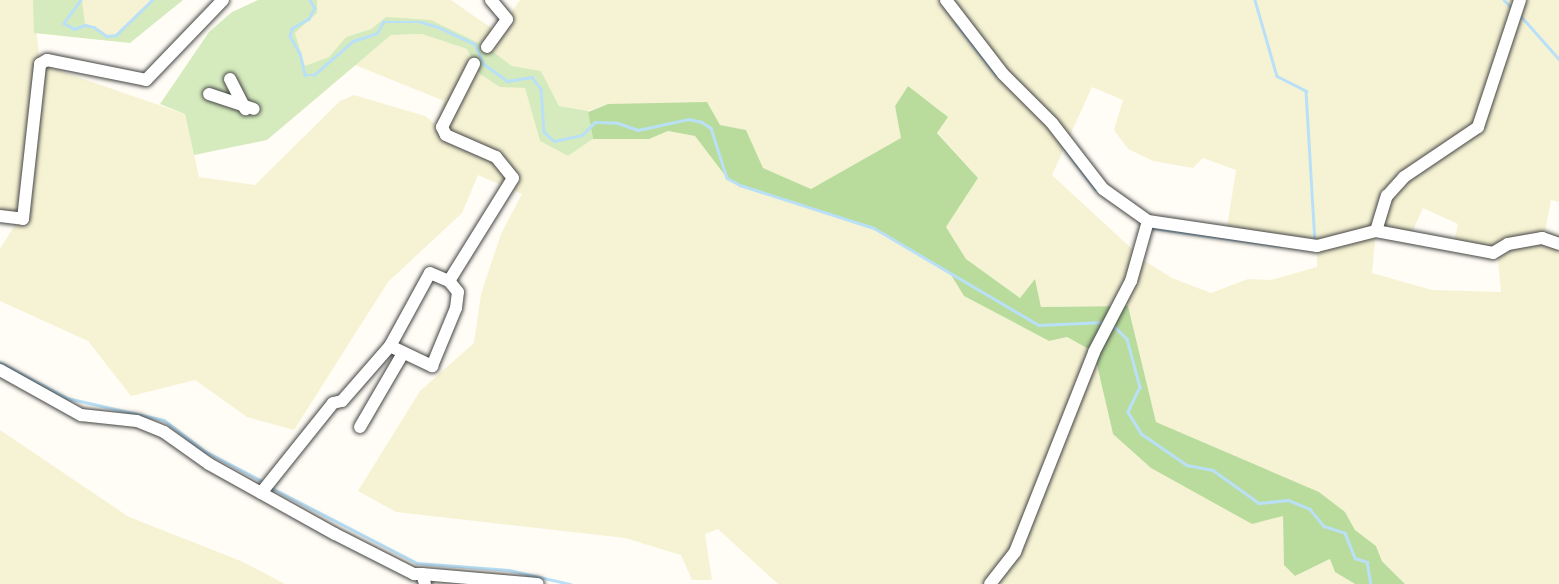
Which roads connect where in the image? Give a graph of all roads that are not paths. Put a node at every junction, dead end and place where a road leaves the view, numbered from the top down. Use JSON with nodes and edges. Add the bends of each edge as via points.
{"nodes":[{"id":1,"x":223,"y":0,"type":"edge"},
{"id":2,"x":491,"y":0,"type":"edge"},
{"id":3,"x":946,"y":0,"type":"edge"},
{"id":4,"x":1520,"y":0,"type":"edge"},
{"id":5,"x":487,"y":47,"type":"dead end"},
{"id":6,"x":474,"y":64,"type":"dead end"},
{"id":7,"x":230,"y":79,"type":"dead end"},
{"id":8,"x":209,"y":94,"type":"dead end"},
{"id":9,"x":0,"y":216,"type":"edge"},
{"id":10,"x":1149,"y":220,"type":"junction"},
{"id":11,"x":1376,"y":231,"type":"junction"},
{"id":12,"x":1559,"y":244,"type":"edge"},
{"id":13,"x":449,"y":281,"type":"junction"},
{"id":14,"x":390,"y":345,"type":"junction"},
{"id":15,"x":403,"y":353,"type":"junction"},
{"id":16,"x":0,"y":370,"type":"edge"},
{"id":17,"x":360,"y":427,"type":"dead end"},
{"id":18,"x":261,"y":493,"type":"junction"},
{"id":19,"x":423,"y":579,"type":"edge"},
{"id":20,"x":538,"y":584,"type":"edge"},
{"id":21,"x":990,"y":584,"type":"edge"}],
"edges":[{"from":1,"to":9,"type":"street","via":[[146,80],[47,60],[40,64],[23,219]]},
{"from":2,"to":5,"type":"street","via":[[507,19]]},
{"from":3,"to":10,"type":"street","via":[[1103,189]]},
{"from":4,"to":11,"type":"street","via":[[1478,127],[1404,177],[1387,196]]},
{"from":6,"to":13,"type":"street","via":[[442,127],[446,135],[496,157],[513,178]]},
{"from":7,"to":8,"type":"street","via":[[250,109]]},
{"from":10,"to":11,"type":"street","via":[[1317,246]]},
{"from":10,"to":21,"type":"street","via":[[1130,281],[1094,352],[1015,552]]},
{"from":11,"to":12,"type":"street","via":[[1493,253],[1508,244],[1542,238]]},
{"from":13,"to":14,"type":"street","via":[[430,273]]},
{"from":13,"to":15,"type":"street","via":[[458,292],[456,309],[432,366]]},
{"from":14,"to":15,"type":"street"},
{"from":14,"to":18,"type":"street","via":[[342,401],[333,403]]},
{"from":15,"to":17,"type":"street"},
{"from":16,"to":18,"type":"street","via":[[81,415],[137,421],[164,432]]},
{"from":18,"to":19,"type":"street"},
{"from":19,"to":20,"type":"street"}]}
